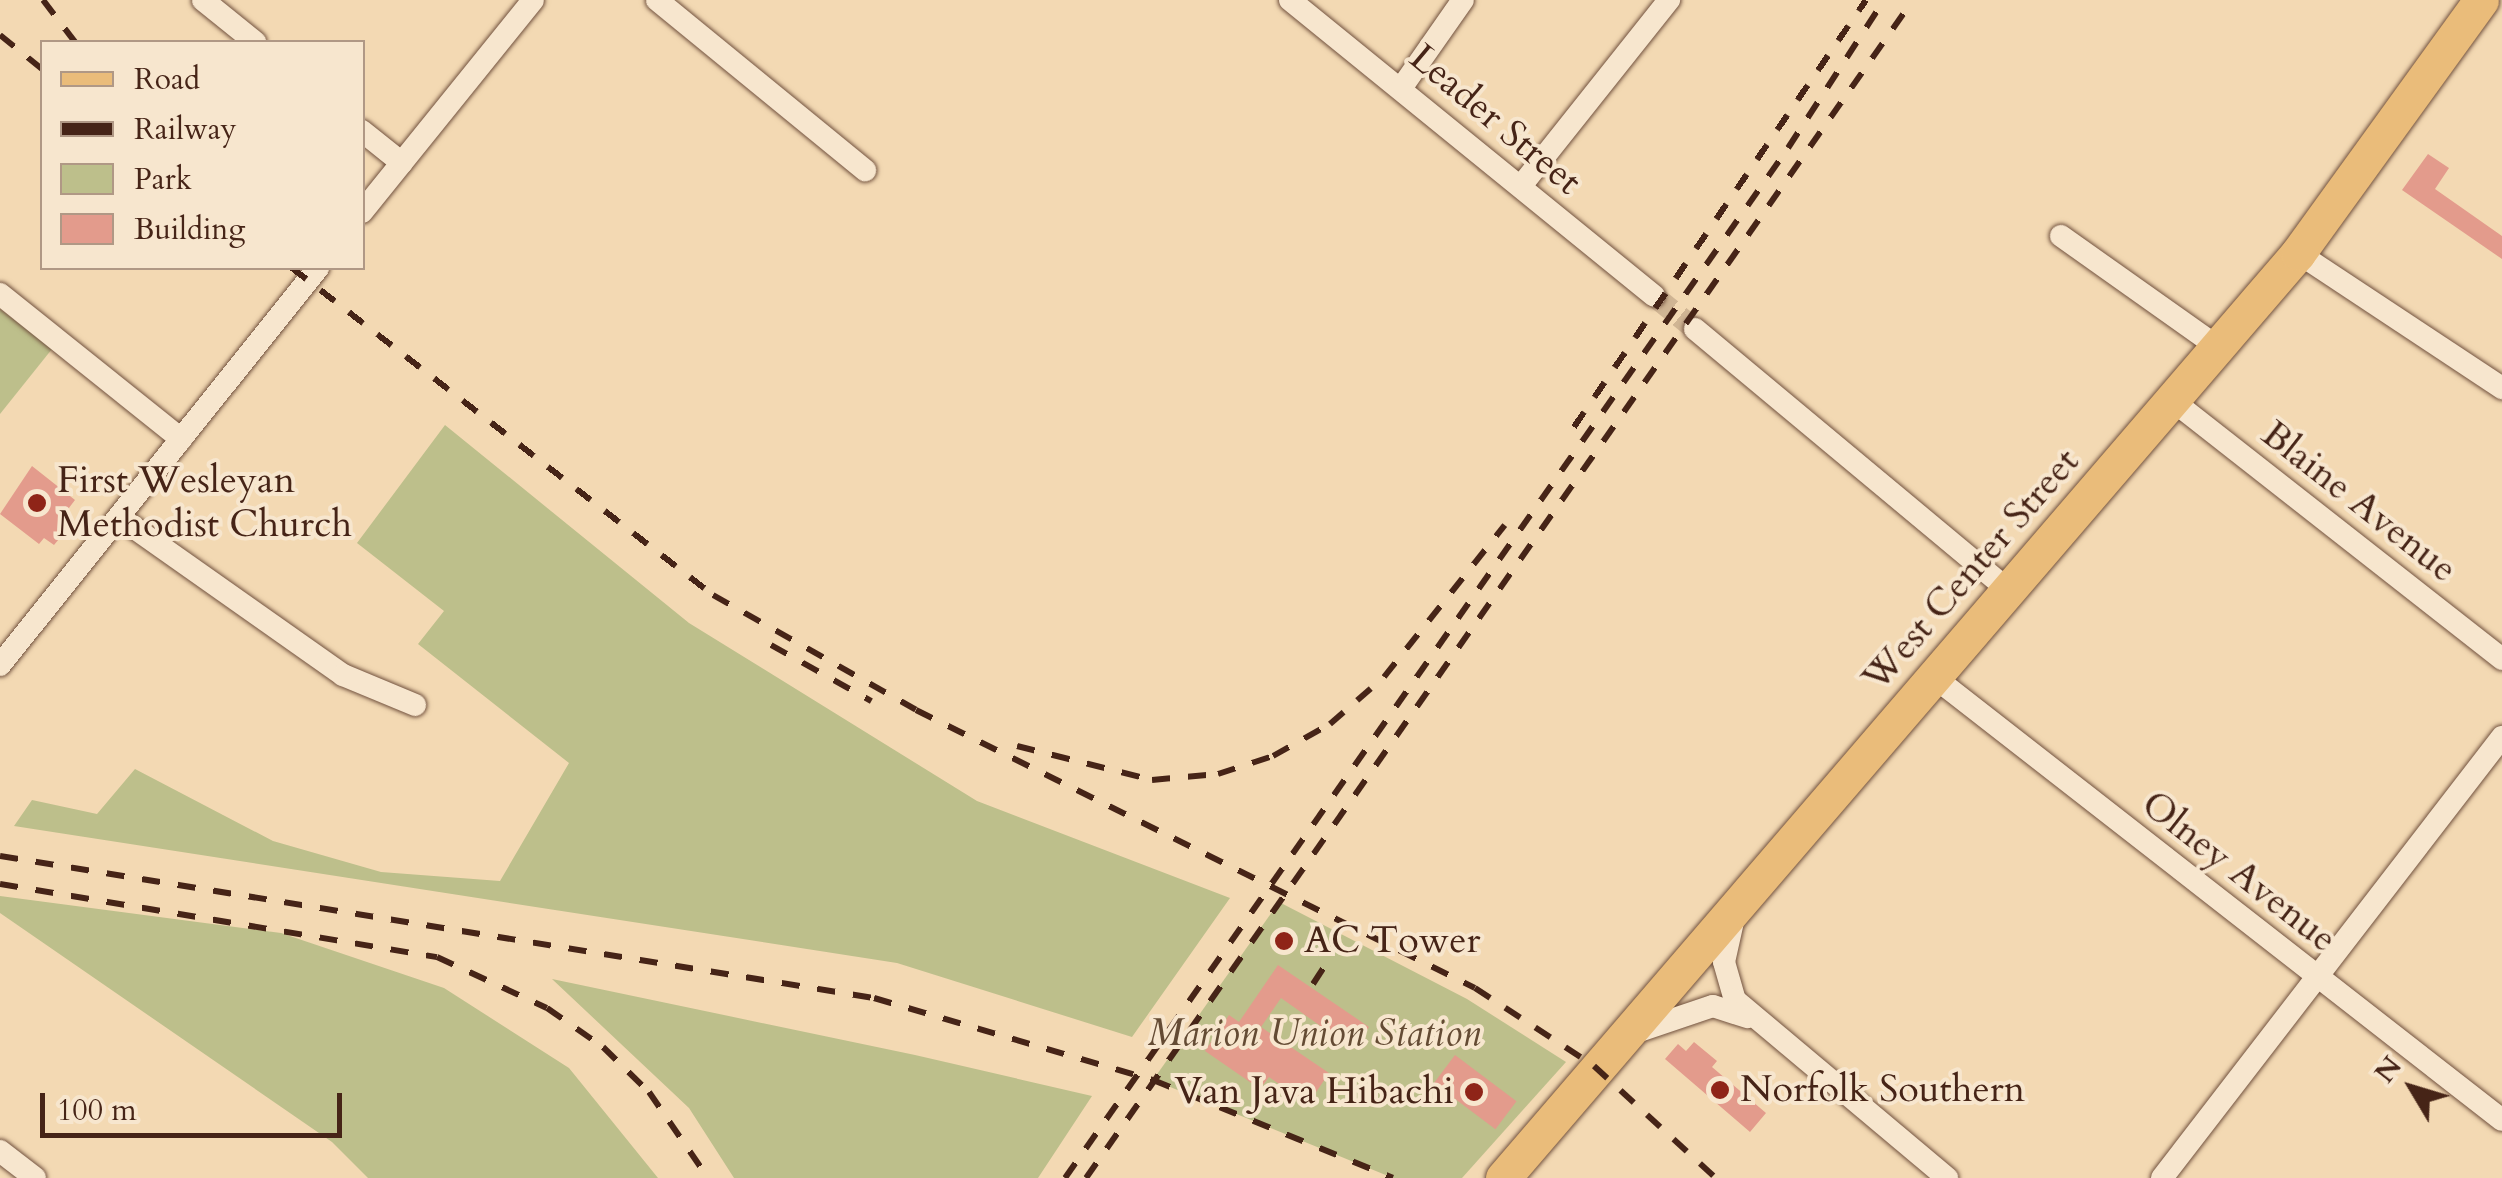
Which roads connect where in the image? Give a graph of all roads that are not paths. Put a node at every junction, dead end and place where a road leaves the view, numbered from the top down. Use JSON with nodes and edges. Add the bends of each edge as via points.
{"nodes":[{"id":1,"x":203,"y":0,"type":"edge"},
{"id":2,"x":532,"y":0,"type":"edge"},
{"id":3,"x":657,"y":0,"type":"edge"},
{"id":4,"x":1290,"y":0,"type":"edge"},
{"id":5,"x":1463,"y":0,"type":"edge"},
{"id":6,"x":1668,"y":0,"type":"edge"},
{"id":7,"x":2481,"y":0,"type":"edge"},
{"id":8,"x":253,"y":40,"type":"edge"},
{"id":9,"x":1402,"y":87,"type":"junction"},
{"id":10,"x":365,"y":133,"type":"edge"},
{"id":11,"x":402,"y":163,"type":"junction"},
{"id":12,"x":866,"y":170,"type":"dead end"},
{"id":13,"x":1521,"y":186,"type":"junction"},
{"id":14,"x":365,"y":208,"type":"edge"},
{"id":15,"x":2061,"y":236,"type":"dead end"},
{"id":16,"x":2298,"y":253,"type":"junction"},
{"id":17,"x":316,"y":270,"type":"edge"},
{"id":18,"x":0,"y":294,"type":"edge"},
{"id":19,"x":1654,"y":296,"type":"tunnel mouth"},
{"id":20,"x":1695,"y":329,"type":"tunnel mouth"},
{"id":21,"x":2219,"y":348,"type":"junction"},
{"id":22,"x":2501,"y":386,"type":"edge"},
{"id":23,"x":2173,"y":401,"type":"junction"},
{"id":24,"x":181,"y":438,"type":"junction"},
{"id":25,"x":119,"y":517,"type":"junction"},
{"id":26,"x":2010,"y":591,"type":"junction"},
{"id":27,"x":2502,"y":659,"type":"edge"},
{"id":28,"x":0,"y":665,"type":"edge"},
{"id":29,"x":1934,"y":678,"type":"junction"},
{"id":30,"x":415,"y":705,"type":"dead end"},
{"id":31,"x":2502,"y":737,"type":"edge"},
{"id":32,"x":1744,"y":896,"type":"junction"},
{"id":33,"x":2320,"y":980,"type":"junction"},
{"id":34,"x":1754,"y":1021,"type":"junction"},
{"id":35,"x":1613,"y":1044,"type":"junction"},
{"id":36,"x":2502,"y":1120,"type":"edge"},
{"id":37,"x":0,"y":1151,"type":"edge"},
{"id":38,"x":35,"y":1178,"type":"edge"},
{"id":39,"x":1503,"y":1178,"type":"edge"},
{"id":40,"x":1946,"y":1178,"type":"edge"},
{"id":41,"x":2162,"y":1178,"type":"edge"}],
"edges":[{"from":1,"to":8,"type":"street"},
{"from":2,"to":11,"type":"street"},
{"from":3,"to":12,"type":"street"},
{"from":4,"to":9,"type":"street","name":"Leader Street"},
{"from":5,"to":9,"type":"street"},
{"from":6,"to":13,"type":"street"},
{"from":7,"to":16,"type":"main road","name":"West Center Street"},
{"from":9,"to":13,"type":"street","name":"Leader Street"},
{"from":10,"to":11,"type":"street"},
{"from":11,"to":14,"type":"street"},
{"from":13,"to":19,"type":"street","name":"Leader Street"},
{"from":15,"to":21,"type":"street"},
{"from":16,"to":21,"type":"main road","name":"West Center Street"},
{"from":16,"to":22,"type":"street"},
{"from":17,"to":24,"type":"street"},
{"from":18,"to":24,"type":"street"},
{"from":20,"to":26,"type":"street"},
{"from":21,"to":23,"type":"main road","name":"West Center Street"},
{"from":23,"to":26,"type":"main road","name":"West Center Street"},
{"from":23,"to":27,"type":"street","name":"Blaine Avenue"},
{"from":24,"to":25,"type":"street"},
{"from":25,"to":28,"type":"street"},
{"from":25,"to":30,"type":"street","via":[[343,674]]},
{"from":26,"to":29,"type":"main road","name":"West Center Street"},
{"from":29,"to":32,"type":"main road","name":"West Center Street"},
{"from":29,"to":33,"type":"street","name":"Olney Avenue"},
{"from":31,"to":33,"type":"street"},
{"from":32,"to":34,"type":"street","via":[[1725,945],[1725,974],[1735,1000]]},
{"from":32,"to":35,"type":"main road","name":"West Center Street"},
{"from":33,"to":36,"type":"street","name":"Olney Avenue"},
{"from":33,"to":41,"type":"street"},
{"from":34,"to":35,"type":"street","via":[[1713,1006],[1688,1010]]},
{"from":34,"to":40,"type":"street"},
{"from":35,"to":39,"type":"main road","name":"West Center Street"},
{"from":37,"to":38,"type":"street"}]}
